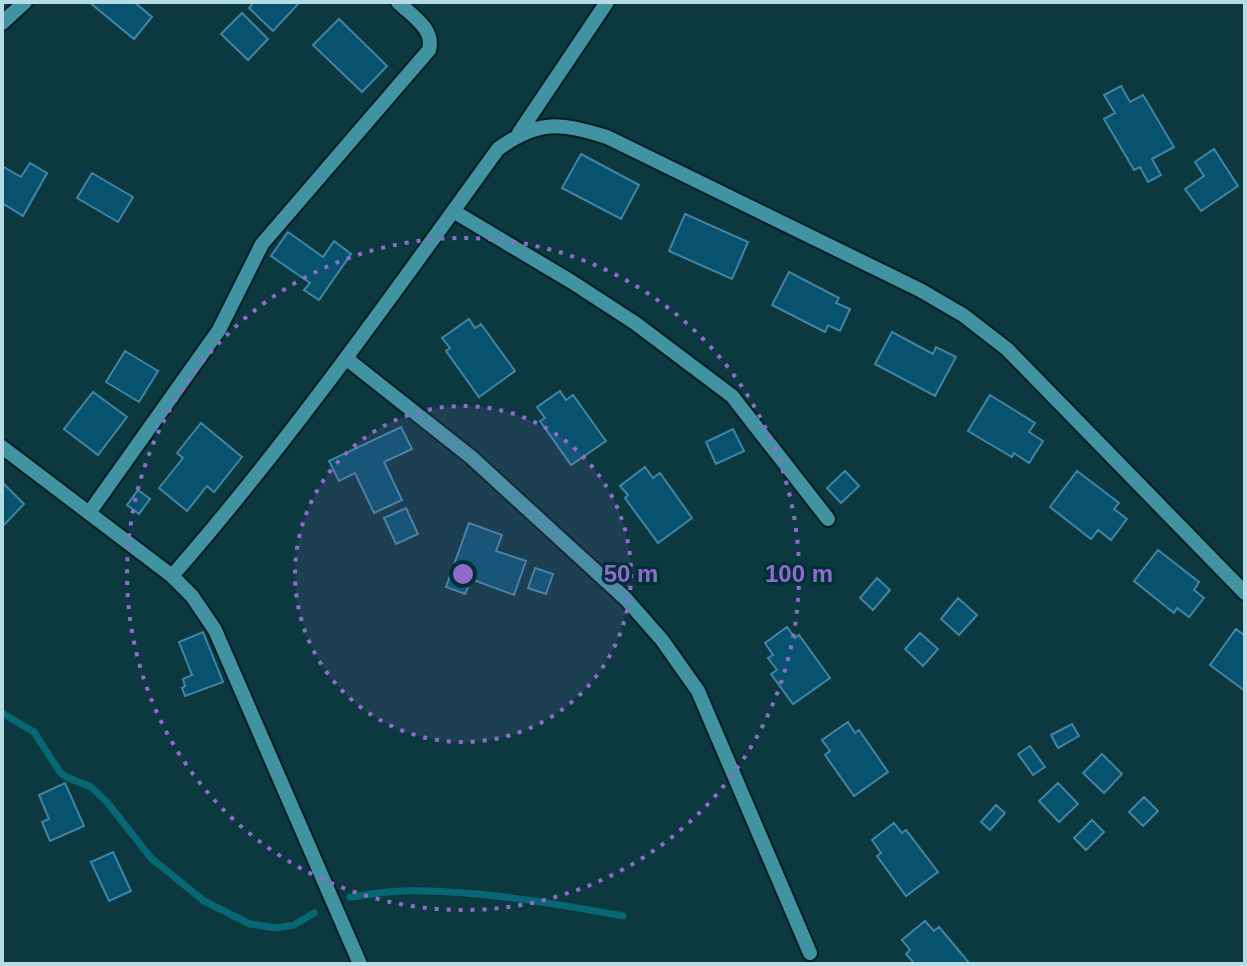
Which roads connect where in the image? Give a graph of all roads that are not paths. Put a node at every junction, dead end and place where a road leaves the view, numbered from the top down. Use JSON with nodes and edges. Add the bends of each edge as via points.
{"nodes":[{"id":1,"x":25,"y":2,"type":"edge"},
{"id":2,"x":398,"y":2,"type":"edge"},
{"id":3,"x":607,"y":2,"type":"edge"},
{"id":4,"x":2,"y":23,"type":"edge"},
{"id":5,"x":519,"y":133,"type":"junction"},
{"id":6,"x":453,"y":211,"type":"junction"},
{"id":7,"x":347,"y":359,"type":"junction"},
{"id":8,"x":2,"y":447,"type":"edge"},
{"id":9,"x":89,"y":513,"type":"junction"},
{"id":10,"x":828,"y":519,"type":"dead end"},
{"id":11,"x":172,"y":576,"type":"junction"},
{"id":12,"x":1245,"y":593,"type":"edge"},
{"id":13,"x":810,"y":953,"type":"dead end"},
{"id":14,"x":360,"y":964,"type":"edge"}],
"edges":[{"from":1,"to":4,"type":"street"},
{"from":2,"to":9,"type":"street","via":[[429,32],[429,50],[262,244],[219,330]]},
{"from":3,"to":5,"type":"street"},
{"from":5,"to":6,"type":"street","via":[[498,149]]},
{"from":5,"to":12,"type":"street","via":[[545,126],[575,127],[607,137],[963,315],[1007,349]]},
{"from":6,"to":7,"type":"street"},
{"from":6,"to":10,"type":"street","via":[[635,323],[732,396]]},
{"from":7,"to":11,"type":"street"},
{"from":7,"to":13,"type":"street","via":[[471,457],[626,599],[662,640],[698,691]]},
{"from":8,"to":9,"type":"street"},
{"from":9,"to":11,"type":"street"},
{"from":11,"to":14,"type":"street","via":[[215,630]]}]}
